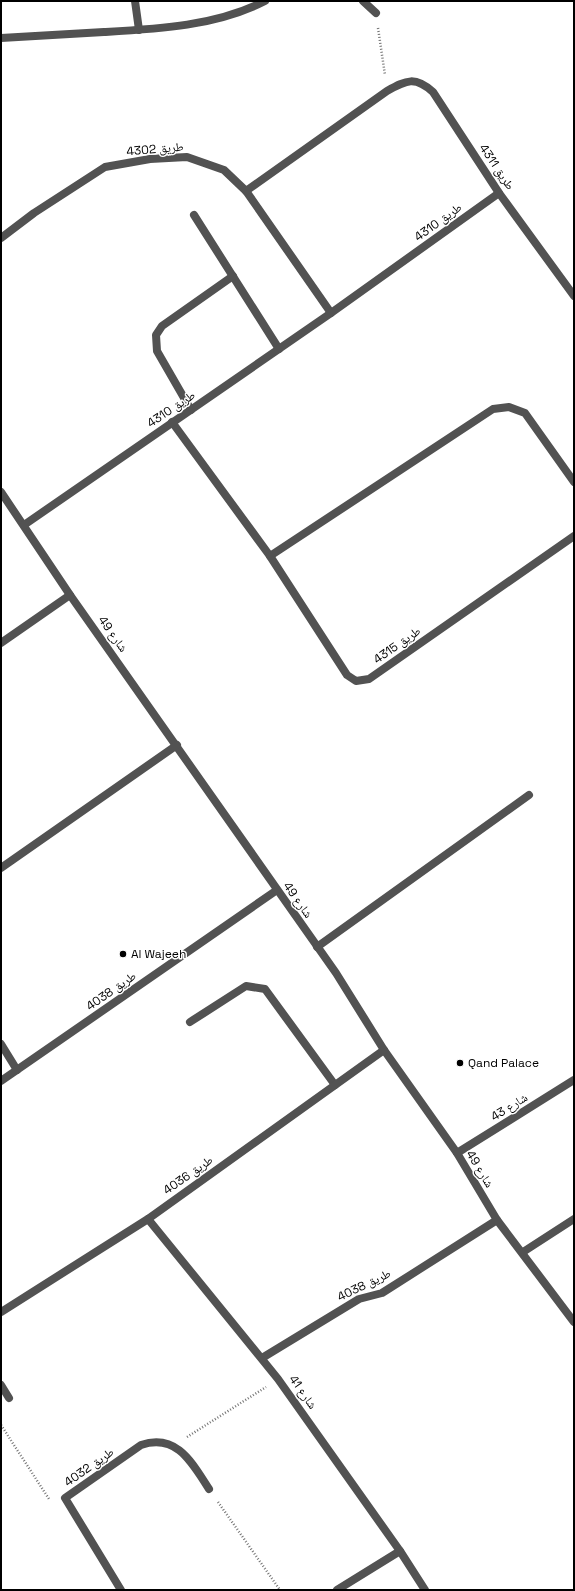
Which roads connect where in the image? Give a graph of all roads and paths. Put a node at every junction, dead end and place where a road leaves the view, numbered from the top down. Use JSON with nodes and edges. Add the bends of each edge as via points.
{"nodes":[{"id":1,"x":135,"y":1,"type":"edge"},
{"id":2,"x":265,"y":1,"type":"edge"},
{"id":3,"x":364,"y":1,"type":"edge"},
{"id":4,"x":376,"y":13,"type":"joint"},
{"id":5,"x":139,"y":30,"type":"junction"},
{"id":6,"x":1,"y":38,"type":"edge"},
{"id":7,"x":387,"y":91,"type":"junction"},
{"id":8,"x":246,"y":191,"type":"junction"},
{"id":9,"x":499,"y":193,"type":"junction"},
{"id":10,"x":194,"y":215,"type":"dead end"},
{"id":11,"x":1,"y":238,"type":"edge"},
{"id":12,"x":233,"y":276,"type":"junction"},
{"id":13,"x":574,"y":296,"type":"edge"},
{"id":14,"x":331,"y":312,"type":"junction"},
{"id":15,"x":279,"y":349,"type":"junction"},
{"id":16,"x":190,"y":410,"type":"junction"},
{"id":17,"x":172,"y":422,"type":"junction"},
{"id":18,"x":574,"y":482,"type":"edge"},
{"id":19,"x":1,"y":492,"type":"edge"},
{"id":20,"x":24,"y":524,"type":"junction"},
{"id":21,"x":574,"y":536,"type":"edge"},
{"id":22,"x":270,"y":556,"type":"junction"},
{"id":23,"x":70,"y":595,"type":"junction"},
{"id":24,"x":1,"y":643,"type":"edge"},
{"id":25,"x":177,"y":746,"type":"junction"},
{"id":26,"x":529,"y":794,"type":"dead end"},
{"id":27,"x":1,"y":868,"type":"edge"},
{"id":28,"x":277,"y":890,"type":"junction"},
{"id":29,"x":317,"y":947,"type":"junction"},
{"id":30,"x":190,"y":1022,"type":"dead end"},
{"id":31,"x":1,"y":1044,"type":"edge"},
{"id":32,"x":384,"y":1050,"type":"junction"},
{"id":33,"x":17,"y":1070,"type":"junction"},
{"id":34,"x":574,"y":1080,"type":"edge"},
{"id":35,"x":1,"y":1081,"type":"edge"},
{"id":36,"x":335,"y":1085,"type":"junction"},
{"id":37,"x":457,"y":1153,"type":"junction"},
{"id":38,"x":148,"y":1219,"type":"junction"},
{"id":39,"x":574,"y":1219,"type":"edge"},
{"id":40,"x":497,"y":1220,"type":"junction"},
{"id":41,"x":523,"y":1252,"type":"junction"},
{"id":42,"x":1,"y":1312,"type":"edge"},
{"id":43,"x":574,"y":1322,"type":"edge"},
{"id":44,"x":262,"y":1358,"type":"junction"},
{"id":45,"x":278,"y":1379,"type":"junction"},
{"id":46,"x":1,"y":1385,"type":"edge"},
{"id":47,"x":9,"y":1398,"type":"dead end"},
{"id":48,"x":1,"y":1425,"type":"edge"},
{"id":49,"x":173,"y":1446,"type":"junction"},
{"id":50,"x":209,"y":1489,"type":"joint"},
{"id":51,"x":65,"y":1498,"type":"junction"},
{"id":52,"x":400,"y":1551,"type":"junction"},
{"id":53,"x":121,"y":1590,"type":"edge"},
{"id":54,"x":280,"y":1590,"type":"edge"},
{"id":55,"x":337,"y":1590,"type":"edge"},
{"id":56,"x":425,"y":1590,"type":"edge"}],
"edges":[{"from":1,"to":5,"type":"street"},
{"from":2,"to":5,"type":"street","via":[[244,12],[196,23]]},
{"from":3,"to":4,"type":"street"},
{"from":4,"to":7,"type":"path"},
{"from":5,"to":6,"type":"street"},
{"from":7,"to":8,"type":"street"},
{"from":7,"to":9,"type":"street","name":"طريق 4311","via":[[402,82],[411,81],[423,83],[433,92]]},
{"from":8,"to":11,"type":"street","name":"طريق 4302","via":[[224,170],[187,157],[150,159],[106,167],[34,213]]},
{"from":8,"to":14,"type":"street"},
{"from":9,"to":13,"type":"street","name":"طريق 4311"},
{"from":9,"to":14,"type":"street","name":"طريق 4310"},
{"from":10,"to":12,"type":"street"},
{"from":12,"to":15,"type":"street"},
{"from":12,"to":16,"type":"street","via":[[162,326],[156,335],[157,351]]},
{"from":14,"to":15,"type":"street","name":"طريق 4310"},
{"from":15,"to":16,"type":"street","name":"طريق 4310"},
{"from":16,"to":17,"type":"street","name":"طريق 4310"},
{"from":17,"to":20,"type":"street","name":"طريق 4310"},
{"from":17,"to":22,"type":"street","name":"طريق 4315"},
{"from":18,"to":22,"type":"street","via":[[526,413],[509,407],[493,409]]},
{"from":19,"to":20,"type":"street","name":"شارع 49"},
{"from":20,"to":23,"type":"street","name":"شارع 49"},
{"from":21,"to":22,"type":"street","name":"طريق 4315","via":[[369,679],[356,681],[347,674]]},
{"from":23,"to":24,"type":"street"},
{"from":23,"to":25,"type":"street","name":"شارع 49"},
{"from":25,"to":27,"type":"street"},
{"from":25,"to":28,"type":"street","name":"شارع 49"},
{"from":26,"to":29,"type":"street"},
{"from":28,"to":29,"type":"street","name":"شارع 49"},
{"from":28,"to":33,"type":"street","name":"طريق 4038"},
{"from":29,"to":32,"type":"street","name":"شارع 49"},
{"from":30,"to":36,"type":"street","via":[[246,986],[265,989]]},
{"from":31,"to":33,"type":"street"},
{"from":32,"to":36,"type":"street","name":"طريق 4036"},
{"from":32,"to":37,"type":"street","name":"شارع 49"},
{"from":33,"to":35,"type":"street","name":"طريق 4038"},
{"from":34,"to":37,"type":"street","name":"شارع 43"},
{"from":36,"to":38,"type":"street","name":"طريق 4036"},
{"from":37,"to":40,"type":"street","name":"شارع 49"},
{"from":38,"to":42,"type":"street","name":"طريق 4036"},
{"from":38,"to":44,"type":"street","name":"شارع 41"},
{"from":39,"to":41,"type":"street"},
{"from":40,"to":41,"type":"street","name":"شارع 49"},
{"from":40,"to":44,"type":"street","name":"طريق 4038","via":[[382,1293],[359,1299]]},
{"from":41,"to":43,"type":"street","name":"شارع 49"},
{"from":44,"to":45,"type":"street","name":"شارع 41"},
{"from":45,"to":49,"type":"path"},
{"from":45,"to":52,"type":"street","name":"شارع 41"},
{"from":46,"to":47,"type":"street"},
{"from":48,"to":51,"type":"path","via":[[54,1506]]},
{"from":49,"to":50,"type":"street","via":[[184,1454]]},
{"from":49,"to":51,"type":"street","name":"طريق 4032","via":[[161,1442],[141,1445]]},
{"from":50,"to":54,"type":"path"},
{"from":51,"to":53,"type":"street","name":"طريق 4032"},
{"from":52,"to":55,"type":"street"},
{"from":52,"to":56,"type":"street","name":"شارع 41"}]}
